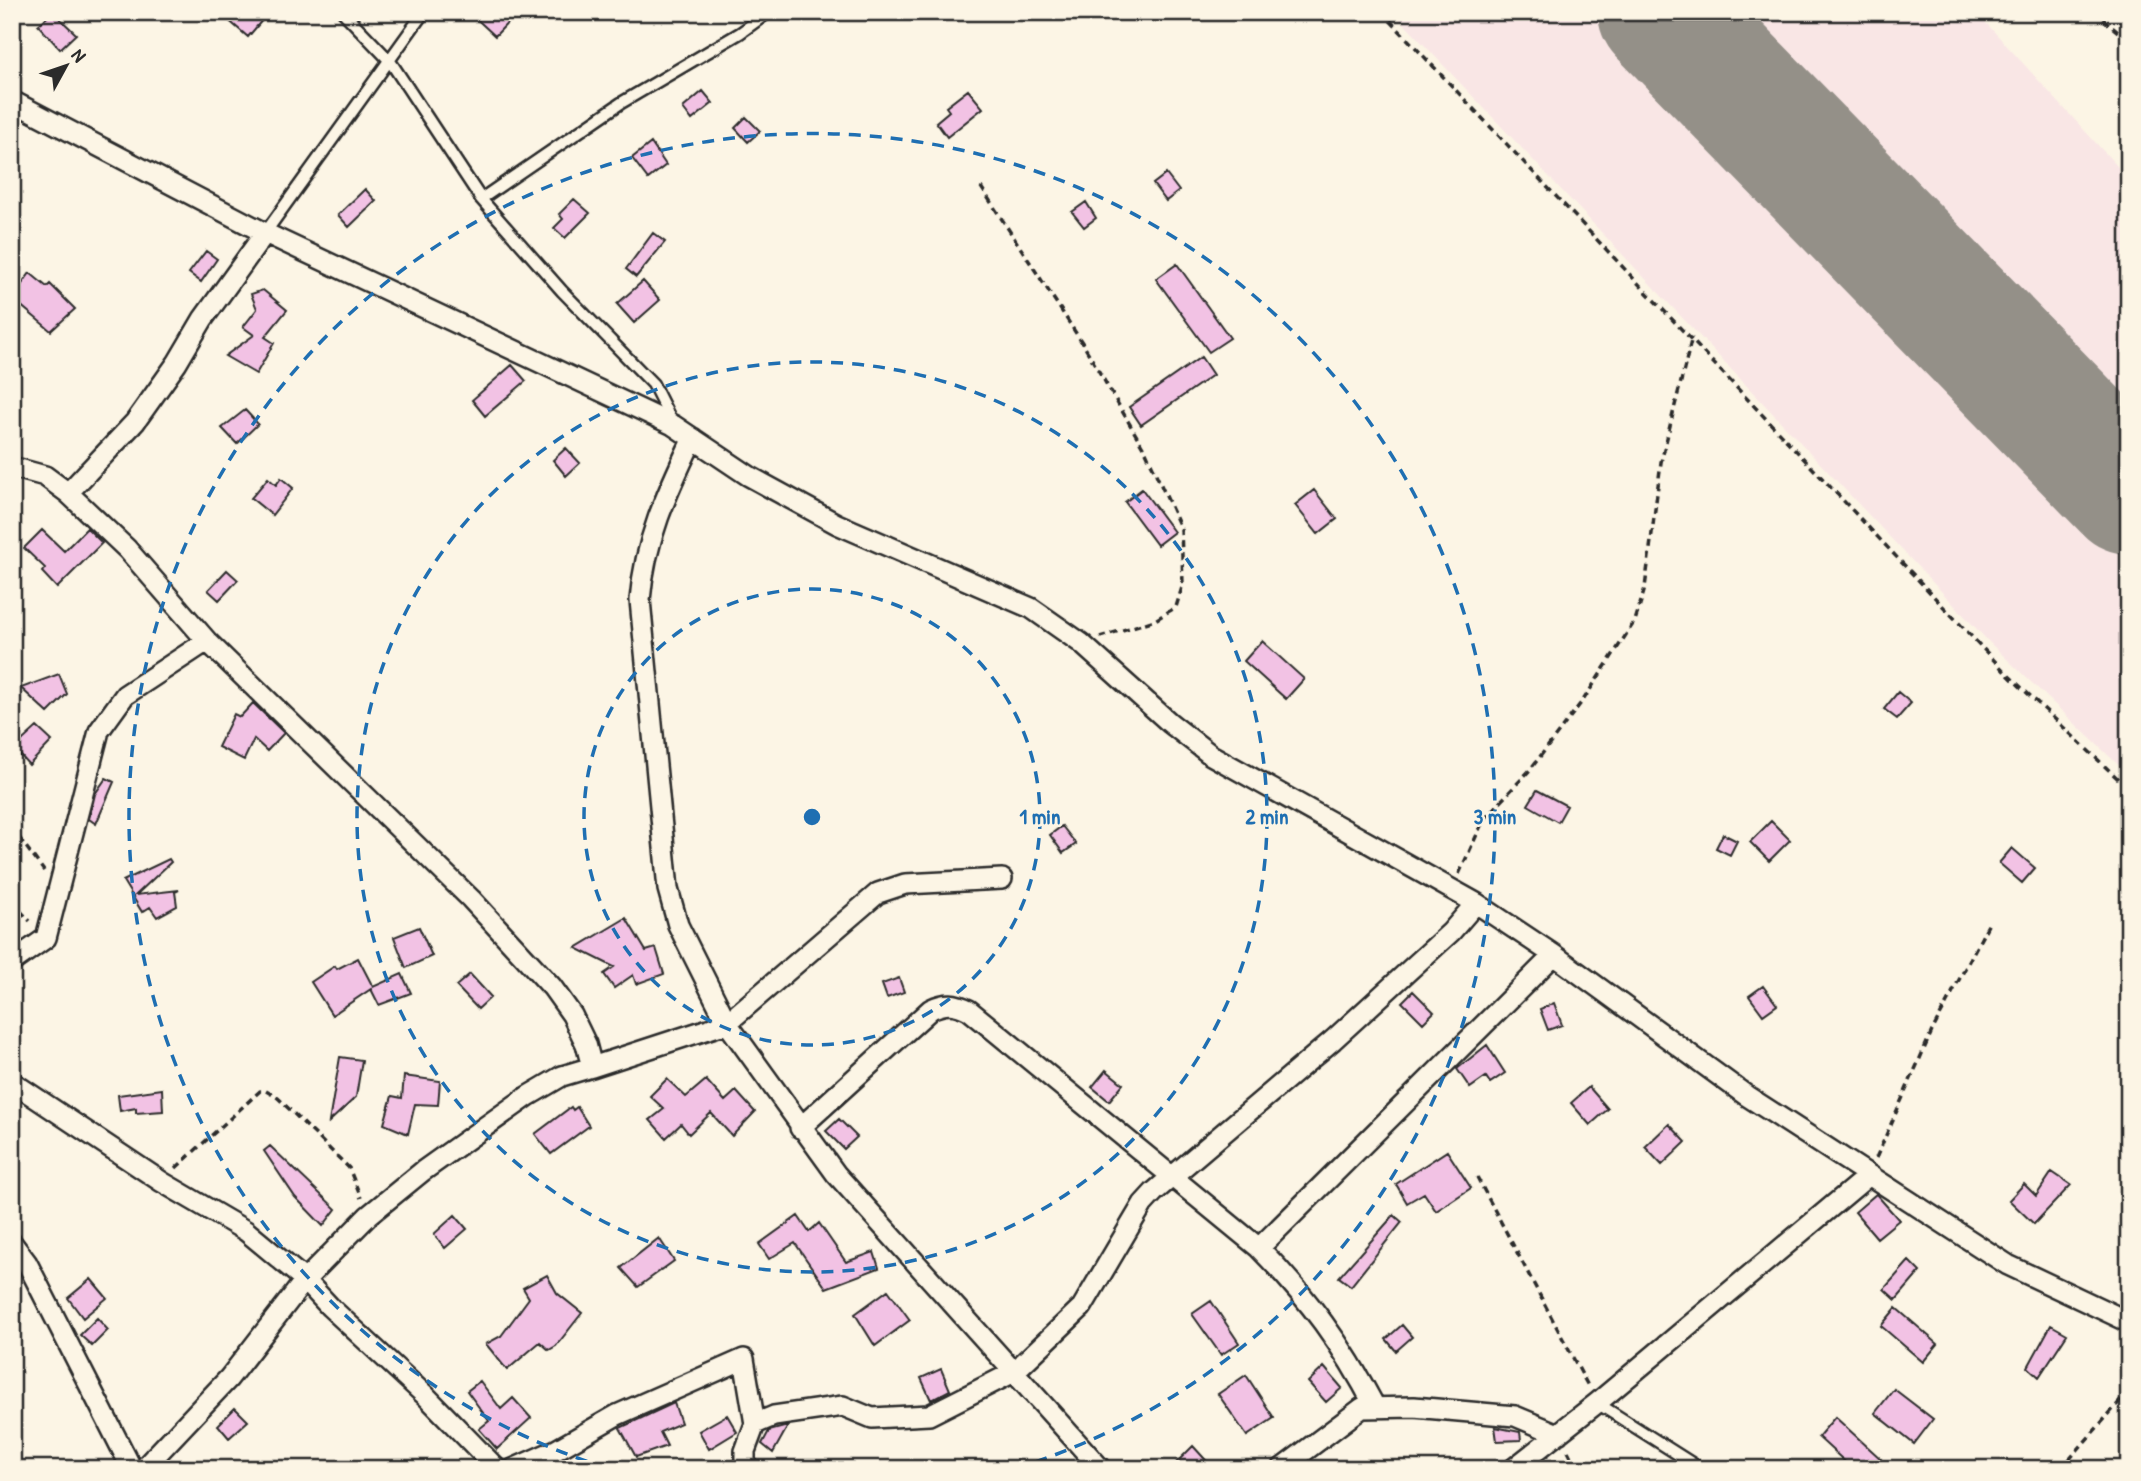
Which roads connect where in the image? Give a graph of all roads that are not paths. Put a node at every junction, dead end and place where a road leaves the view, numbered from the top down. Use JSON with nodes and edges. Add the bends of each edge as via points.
{"nodes":[{"id":1,"x":343,"y":12,"type":"edge"},
{"id":2,"x":424,"y":12,"type":"edge"},
{"id":3,"x":769,"y":12,"type":"edge"},
{"id":4,"x":390,"y":61,"type":"junction"},
{"id":5,"x":12,"y":101,"type":"edge"},
{"id":6,"x":481,"y":199,"type":"junction"},
{"id":7,"x":265,"y":233,"type":"junction"},
{"id":8,"x":673,"y":425,"type":"junction"},
{"id":9,"x":693,"y":438,"type":"junction"},
{"id":10,"x":12,"y":467,"type":"edge"},
{"id":11,"x":68,"y":493,"type":"junction"},
{"id":12,"x":206,"y":641,"type":"junction"},
{"id":13,"x":1002,"y":879,"type":"dead end"},
{"id":14,"x":1476,"y":903,"type":"junction"},
{"id":15,"x":1554,"y":955,"type":"junction"},
{"id":16,"x":12,"y":962,"type":"edge"},
{"id":17,"x":727,"y":1023,"type":"junction"},
{"id":18,"x":592,"y":1067,"type":"junction"},
{"id":19,"x":12,"y":1082,"type":"edge"},
{"id":20,"x":800,"y":1128,"type":"junction"},
{"id":21,"x":1868,"y":1176,"type":"junction"},
{"id":22,"x":1173,"y":1177,"type":"junction"},
{"id":23,"x":12,"y":1243,"type":"edge"},
{"id":24,"x":1259,"y":1248,"type":"junction"},
{"id":25,"x":306,"y":1280,"type":"junction"},
{"id":26,"x":2129,"y":1322,"type":"edge"},
{"id":27,"x":1014,"y":1373,"type":"junction"},
{"id":28,"x":1597,"y":1403,"type":"junction"},
{"id":29,"x":1375,"y":1407,"type":"junction"},
{"id":30,"x":755,"y":1424,"type":"junction"},
{"id":31,"x":1558,"y":1434,"type":"junction"},
{"id":32,"x":132,"y":1469,"type":"edge"},
{"id":33,"x":143,"y":1469,"type":"edge"},
{"id":34,"x":497,"y":1469,"type":"edge"},
{"id":35,"x":513,"y":1469,"type":"edge"},
{"id":36,"x":745,"y":1469,"type":"edge"},
{"id":37,"x":1101,"y":1469,"type":"edge"},
{"id":38,"x":1281,"y":1469,"type":"edge"},
{"id":39,"x":1513,"y":1469,"type":"edge"},
{"id":40,"x":1701,"y":1469,"type":"edge"}],
"edges":[{"from":1,"to":4,"type":"lane"},
{"from":2,"to":4,"type":"lane"},
{"from":3,"to":6,"type":"lane","via":[[621,103]]},
{"from":4,"to":6,"type":"lane"},
{"from":4,"to":7,"type":"lane"},
{"from":5,"to":7,"type":"street"},
{"from":6,"to":8,"type":"lane","via":[[653,384]]},
{"from":7,"to":8,"type":"street"},
{"from":7,"to":11,"type":"street","via":[[135,422]]},
{"from":8,"to":9,"type":"street"},
{"from":9,"to":14,"type":"street","via":[[750,477],[838,524],[1031,608],[1081,643],[1211,755]]},
{"from":9,"to":17,"type":"street","via":[[643,560],[640,600],[668,889],[678,925]]},
{"from":10,"to":11,"type":"street","via":[[45,476]]},
{"from":11,"to":12,"type":"street","via":[[127,549]]},
{"from":12,"to":16,"type":"street","via":[[125,695],[99,731],[46,937]]},
{"from":12,"to":18,"type":"street","via":[[434,861],[552,987],[576,1025]]},
{"from":13,"to":17,"type":"street","via":[[905,884],[878,893]]},
{"from":14,"to":15,"type":"street"},
{"from":14,"to":22,"type":"street","via":[[1399,981]]},
{"from":15,"to":21,"type":"street","via":[[1747,1096]]},
{"from":15,"to":24,"type":"street"},
{"from":17,"to":18,"type":"street"},
{"from":17,"to":20,"type":"street"},
{"from":18,"to":25,"type":"street","via":[[562,1076],[528,1096],[423,1171],[369,1214]]},
{"from":19,"to":25,"type":"street","via":[[162,1182],[246,1231]]},
{"from":20,"to":22,"type":"street","via":[[931,1009],[943,1003],[957,1004]]},
{"from":20,"to":27,"type":"street"},
{"from":21,"to":26,"type":"street","via":[[2008,1265]]},
{"from":21,"to":28,"type":"street"},
{"from":22,"to":24,"type":"street"},
{"from":22,"to":27,"type":"street","via":[[1143,1204],[1082,1307]]},
{"from":23,"to":32,"type":"street","via":[[27,1263]]},
{"from":24,"to":29,"type":"street","via":[[1330,1328]]},
{"from":25,"to":33,"type":"street","via":[[229,1378]]},
{"from":25,"to":34,"type":"street"},
{"from":27,"to":30,"type":"street","via":[[929,1415],[872,1418],[843,1406],[774,1416]]},
{"from":27,"to":37,"type":"street"},
{"from":28,"to":31,"type":"street"},
{"from":28,"to":40,"type":"lane"},
{"from":29,"to":31,"type":"street","via":[[1515,1416]]},
{"from":29,"to":38,"type":"street","via":[[1351,1414]]},
{"from":30,"to":35,"type":"street","via":[[744,1359],[617,1415]]},
{"from":30,"to":36,"type":"street","via":[[745,1451]]},
{"from":31,"to":39,"type":"street"}]}
